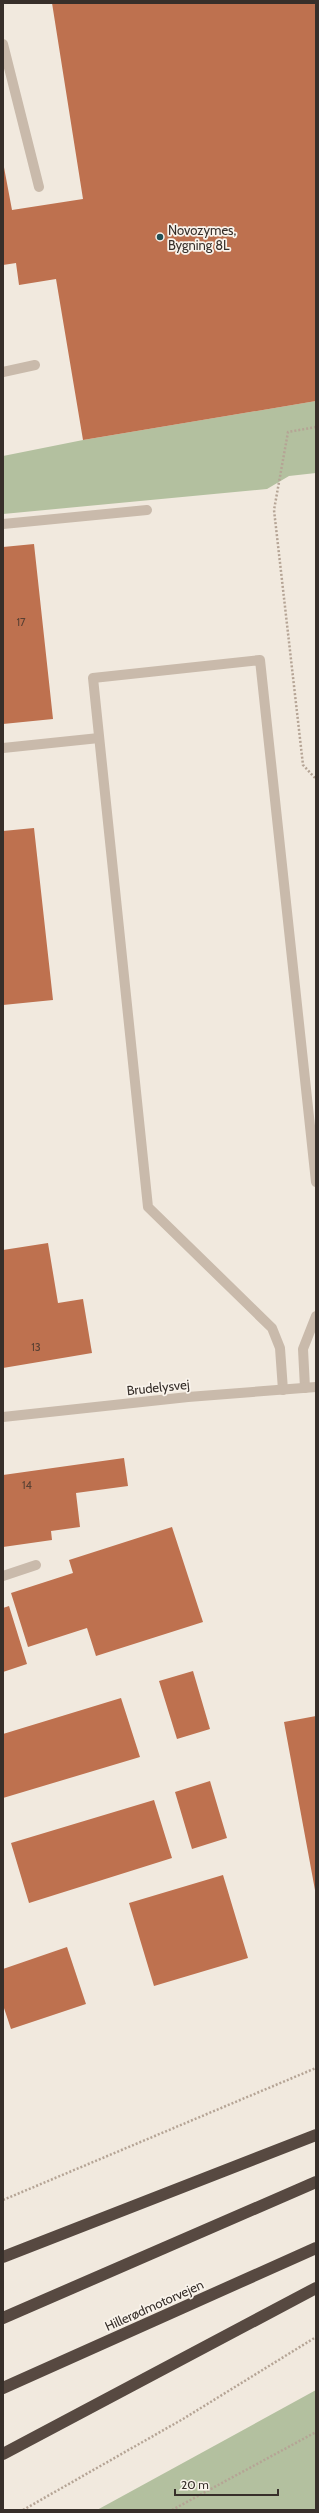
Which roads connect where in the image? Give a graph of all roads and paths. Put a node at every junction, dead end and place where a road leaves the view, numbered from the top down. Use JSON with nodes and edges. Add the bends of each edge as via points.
{"nodes":[{"id":1,"x":3,"y":44,"type":"edge"},
{"id":2,"x":39,"y":187,"type":"dead end"},
{"id":3,"x":35,"y":365,"type":"dead end"},
{"id":4,"x":3,"y":372,"type":"edge"},
{"id":5,"x":316,"y":428,"type":"edge"},
{"id":6,"x":147,"y":510,"type":"dead end"},
{"id":7,"x":3,"y":524,"type":"edge"},
{"id":8,"x":99,"y":738,"type":"junction"},
{"id":9,"x":3,"y":748,"type":"edge"},
{"id":10,"x":316,"y":779,"type":"edge"},
{"id":11,"x":316,"y":1182,"type":"edge"},
{"id":12,"x":316,"y":1316,"type":"edge"},
{"id":13,"x":305,"y":1388,"type":"junction"},
{"id":14,"x":316,"y":1388,"type":"edge"},
{"id":15,"x":283,"y":1390,"type":"junction"},
{"id":16,"x":3,"y":1418,"type":"edge"},
{"id":17,"x":36,"y":1565,"type":"dead end"},
{"id":18,"x":3,"y":1576,"type":"edge"},
{"id":19,"x":316,"y":2068,"type":"edge"},
{"id":20,"x":316,"y":2135,"type":"edge"},
{"id":21,"x":316,"y":2182,"type":"edge"},
{"id":22,"x":3,"y":2200,"type":"edge"},
{"id":23,"x":316,"y":2248,"type":"edge"},
{"id":24,"x":3,"y":2257,"type":"edge"},
{"id":25,"x":316,"y":2288,"type":"edge"},
{"id":26,"x":3,"y":2318,"type":"edge"},
{"id":27,"x":316,"y":2337,"type":"edge"},
{"id":28,"x":3,"y":2388,"type":"edge"},
{"id":29,"x":316,"y":2432,"type":"edge"},
{"id":30,"x":3,"y":2454,"type":"edge"},
{"id":31,"x":23,"y":2510,"type":"edge"},
{"id":32,"x":172,"y":2510,"type":"edge"}],
"edges":[{"from":1,"to":2,"type":"street"},
{"from":3,"to":4,"type":"street"},
{"from":5,"to":10,"type":"path","via":[[288,432],[274,510],[303,765]]},
{"from":6,"to":7,"type":"street"},
{"from":8,"to":9,"type":"street"},
{"from":8,"to":11,"type":"street","via":[[93,678],[260,660]]},
{"from":8,"to":15,"type":"street","via":[[148,1207],[272,1328],[280,1348]]},
{"from":12,"to":13,"type":"street","via":[[303,1349]]},
{"from":13,"to":14,"type":"street","name":"Brudelysvej"},
{"from":13,"to":15,"type":"street","name":"Brudelysvej"},
{"from":15,"to":16,"type":"street","name":"Brudelysvej","via":[[188,1397]]},
{"from":17,"to":18,"type":"street"},
{"from":19,"to":22,"type":"path"},
{"from":20,"to":24,"type":"highway"},
{"from":21,"to":26,"type":"highway"},
{"from":23,"to":28,"type":"highway","name":"Hillerødmotorvejen"},
{"from":25,"to":30,"type":"highway"},
{"from":27,"to":31,"type":"path","via":[[183,2419]]},
{"from":29,"to":32,"type":"path"}]}
